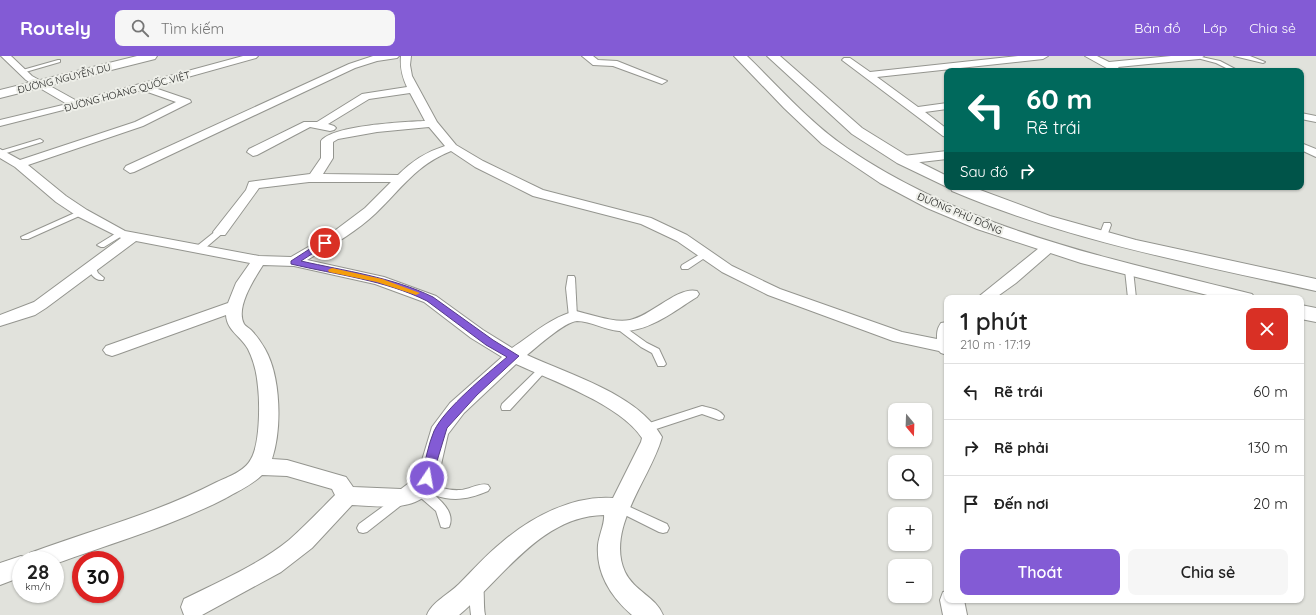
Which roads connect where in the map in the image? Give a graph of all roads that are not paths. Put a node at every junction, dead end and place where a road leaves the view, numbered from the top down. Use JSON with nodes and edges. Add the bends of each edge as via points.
{"nodes":[{"id":1,"x":6,"y":56,"type":"edge"},
{"id":2,"x":151,"y":56,"type":"edge"},
{"id":3,"x":253,"y":56,"type":"edge"},
{"id":4,"x":394,"y":56,"type":"edge"},
{"id":5,"x":406,"y":56,"type":"edge"},
{"id":6,"x":587,"y":56,"type":"edge"},
{"id":7,"x":740,"y":56,"type":"edge"},
{"id":8,"x":773,"y":56,"type":"edge"},
{"id":9,"x":1043,"y":56,"type":"edge"},
{"id":10,"x":1090,"y":56,"type":"edge"},
{"id":11,"x":1199,"y":56,"type":"edge"},
{"id":12,"x":1236,"y":56,"type":"edge"},
{"id":13,"x":847,"y":60,"type":"dead end"},
{"id":14,"x":58,"y":61,"type":"dead end"},
{"id":15,"x":1263,"y":62,"type":"dead end"},
{"id":16,"x":1107,"y":65,"type":"junction"},
{"id":17,"x":1113,"y":68,"type":"edge"},
{"id":18,"x":1230,"y":68,"type":"edge"},
{"id":19,"x":22,"y":71,"type":"junction"},
{"id":20,"x":868,"y":75,"type":"junction"},
{"id":21,"x":662,"y":81,"type":"dead end"},
{"id":22,"x":40,"y":85,"type":"junction"},
{"id":23,"x":143,"y":87,"type":"junction"},
{"id":24,"x":414,"y":89,"type":"junction"},
{"id":25,"x":0,"y":94,"type":"edge"},
{"id":26,"x":821,"y":99,"type":"junction"},
{"id":27,"x":789,"y":104,"type":"junction"},
{"id":28,"x":76,"y":105,"type":"junction"},
{"id":29,"x":944,"y":107,"type":"edge"},
{"id":30,"x":916,"y":110,"type":"junction"},
{"id":31,"x":1304,"y":117,"type":"edge"},
{"id":32,"x":1316,"y":119,"type":"edge"},
{"id":33,"x":0,"y":123,"type":"edge"},
{"id":34,"x":432,"y":124,"type":"junction"},
{"id":35,"x":320,"y":125,"type":"junction"},
{"id":36,"x":944,"y":132,"type":"edge"},
{"id":37,"x":341,"y":134,"type":"junction"},
{"id":38,"x":40,"y":141,"type":"dead end"},
{"id":39,"x":452,"y":147,"type":"junction"},
{"id":40,"x":1304,"y":147,"type":"edge"},
{"id":41,"x":253,"y":152,"type":"dead end"},
{"id":42,"x":0,"y":153,"type":"edge"},
{"id":43,"x":1316,"y":153,"type":"edge"},
{"id":44,"x":944,"y":155,"type":"edge"},
{"id":45,"x":903,"y":160,"type":"junction"},
{"id":46,"x":19,"y":164,"type":"junction"},
{"id":47,"x":130,"y":170,"type":"dead end"},
{"id":48,"x":315,"y":176,"type":"junction"},
{"id":49,"x":943,"y":178,"type":"edge"},
{"id":50,"x":401,"y":179,"type":"junction"},
{"id":51,"x":966,"y":190,"type":"edge"},
{"id":52,"x":82,"y":213,"type":"junction"},
{"id":53,"x":220,"y":232,"type":"joint"},
{"id":54,"x":127,"y":235,"type":"junction"},
{"id":55,"x":25,"y":237,"type":"dead end"},
{"id":56,"x":101,"y":245,"type":"dead end"},
{"id":57,"x":1049,"y":247,"type":"junction"},
{"id":58,"x":200,"y":248,"type":"junction"},
{"id":59,"x":705,"y":255,"type":"junction"},
{"id":60,"x":259,"y":260,"type":"junction"},
{"id":61,"x":294,"y":262,"type":"junction"},
{"id":62,"x":685,"y":267,"type":"dead end"},
{"id":63,"x":1128,"y":270,"type":"junction"},
{"id":64,"x":571,"y":278,"type":"dead end"},
{"id":65,"x":1316,"y":286,"type":"edge"},
{"id":66,"x":691,"y":294,"type":"dead end"},
{"id":67,"x":989,"y":295,"type":"edge"},
{"id":68,"x":1132,"y":295,"type":"edge"},
{"id":69,"x":1232,"y":295,"type":"edge"},
{"id":70,"x":235,"y":306,"type":"junction"},
{"id":71,"x":1304,"y":313,"type":"edge"},
{"id":72,"x":1316,"y":315,"type":"edge"},
{"id":73,"x":573,"y":317,"type":"junction"},
{"id":74,"x":0,"y":321,"type":"edge"},
{"id":75,"x":619,"y":326,"type":"junction"},
{"id":76,"x":944,"y":347,"type":"edge"},
{"id":77,"x":112,"y":350,"type":"dead end"},
{"id":78,"x":514,"y":356,"type":"junction"},
{"id":79,"x":661,"y":364,"type":"dead end"},
{"id":80,"x":542,"y":370,"type":"junction"},
{"id":81,"x":506,"y":407,"type":"dead end"},
{"id":82,"x":719,"y":416,"type":"dead end"},
{"id":83,"x":648,"y":428,"type":"junction"},
{"id":84,"x":258,"y":467,"type":"junction"},
{"id":85,"x":484,"y":488,"type":"dead end"},
{"id":86,"x":415,"y":491,"type":"junction"},
{"id":87,"x":347,"y":496,"type":"junction"},
{"id":88,"x":618,"y":507,"type":"junction"},
{"id":89,"x":445,"y":523,"type":"dead end"},
{"id":90,"x":363,"y":528,"type":"dead end"},
{"id":91,"x":663,"y":528,"type":"dead end"},
{"id":92,"x":63,"y":551,"type":"edge"},
{"id":93,"x":12,"y":569,"type":"edge"},
{"id":94,"x":0,"y":574,"type":"edge"},
{"id":95,"x":478,"y":582,"type":"junction"},
{"id":96,"x":953,"y":603,"type":"edge"},
{"id":97,"x":194,"y":606,"type":"dead end"},
{"id":98,"x":439,"y":615,"type":"edge"},
{"id":99,"x":478,"y":615,"type":"edge"},
{"id":100,"x":651,"y":615,"type":"edge"},
{"id":101,"x":955,"y":615,"type":"edge"}],
"edges":[{"from":1,"to":19,"type":"street"},
{"from":2,"to":22,"type":"main road","name":"ĐƯỜNG NGUYỄN DU"},
{"from":3,"to":23,"type":"street","name":"ĐƯỜNG HOÀNG QUỐC VIỆT"},
{"from":4,"to":47,"type":"street","via":[[376,58],[352,66]]},
{"from":5,"to":24,"type":"street","via":[[407,76]]},
{"from":6,"to":21,"type":"street","via":[[596,63],[614,63]]},
{"from":7,"to":27,"type":"main road","name":"ĐƯỜNG PHÙ ĐỔNG"},
{"from":8,"to":26,"type":"main road","name":"ĐƯỜNG PHÙ ĐỔNG"},
{"from":9,"to":20,"type":"street"},
{"from":10,"to":16,"type":"street"},
{"from":11,"to":16,"type":"street"},
{"from":11,"to":18,"type":"lane"},
{"from":12,"to":15,"type":"lane"},
{"from":13,"to":20,"type":"street"},
{"from":14,"to":19,"type":"lane"},
{"from":16,"to":17,"type":"street"},
{"from":19,"to":22,"type":"street"},
{"from":20,"to":30,"type":"street"},
{"from":22,"to":25,"type":"main road","name":"ĐƯỜNG NGUYỄN DU"},
{"from":22,"to":28,"type":"street"},
{"from":23,"to":28,"type":"street","name":"ĐƯỜNG HOÀNG QUỐC VIỆT"},
{"from":23,"to":46,"type":"street","via":[[186,102],[162,111],[139,124]]},
{"from":24,"to":34,"type":"street"},
{"from":24,"to":35,"type":"street","via":[[366,96]]},
{"from":26,"to":27,"type":"main road"},
{"from":26,"to":45,"type":"main road","name":"ĐƯỜNG PHÙ ĐỔNG","via":[[857,131]]},
{"from":27,"to":57,"type":"main road","name":"ĐƯỜNG PHÙ ĐỔNG","via":[[841,151],[899,186],[983,225]]},
{"from":28,"to":33,"type":"street","name":"ĐƯỜNG HOÀNG QUỐC VIỆT"},
{"from":29,"to":30,"type":"street"},
{"from":30,"to":36,"type":"street"},
{"from":31,"to":32,"type":"street"},
{"from":34,"to":37,"type":"street"},
{"from":34,"to":39,"type":"street"},
{"from":35,"to":37,"type":"street"},
{"from":35,"to":41,"type":"street","via":[[306,124]]},
{"from":37,"to":48,"type":"street","via":[[327,141],[327,158]]},
{"from":38,"to":42,"type":"lane"},
{"from":39,"to":50,"type":"street","via":[[433,154],[414,166]]},
{"from":39,"to":59,"type":"street","via":[[538,194],[646,221],[682,238]]},
{"from":40,"to":43,"type":"street"},
{"from":42,"to":46,"type":"street"},
{"from":44,"to":45,"type":"street"},
{"from":45,"to":49,"type":"main road","name":"ĐƯỜNG PHÙ ĐỔNG"},
{"from":46,"to":52,"type":"street"},
{"from":48,"to":50,"type":"street"},
{"from":48,"to":53,"type":"street","via":[[293,177],[254,185]]},
{"from":50,"to":61,"type":"street","via":[[370,211],[334,238]]},
{"from":51,"to":65,"type":"main road","name":"ĐƯỜNG PHÙ ĐỔNG","via":[[1042,218],[1105,230]]},
{"from":52,"to":54,"type":"street"},
{"from":52,"to":55,"type":"lane"},
{"from":53,"to":58,"type":"lane"},
{"from":54,"to":56,"type":"lane"},
{"from":54,"to":58,"type":"street"},
{"from":54,"to":74,"type":"street","via":[[96,272],[29,311]]},
{"from":57,"to":63,"type":"main road","name":"ĐƯỜNG PHÙ ĐỔNG"},
{"from":57,"to":67,"type":"street"},
{"from":58,"to":60,"type":"street"},
{"from":59,"to":62,"type":"lane"},
{"from":59,"to":76,"type":"street","via":[[774,292],[899,337]]},
{"from":60,"to":61,"type":"street"},
{"from":60,"to":70,"type":"street","via":[[238,294]]},
{"from":61,"to":78,"type":"street","via":[[379,280],[419,294]]},
{"from":63,"to":68,"type":"lane"},
{"from":63,"to":69,"type":"main road","name":"ĐƯỜNG PHÙ ĐỔNG"},
{"from":64,"to":73,"type":"lane"},
{"from":66,"to":75,"type":"street","via":[[648,320]]},
{"from":70,"to":77,"type":"street"},
{"from":70,"to":84,"type":"street","via":[[236,326],[247,333],[258,350],[268,383],[266,436]]},
{"from":71,"to":72,"type":"main road"},
{"from":73,"to":75,"type":"street","via":[[585,317]]},
{"from":73,"to":78,"type":"street","via":[[561,321]]},
{"from":75,"to":79,"type":"lane","via":[[644,346],[656,351]]},
{"from":78,"to":80,"type":"street"},
{"from":78,"to":86,"type":"street","via":[[473,393],[443,425],[427,478]]},
{"from":80,"to":81,"type":"lane"},
{"from":80,"to":83,"type":"street","via":[[606,399]]},
{"from":82,"to":83,"type":"lane","via":[[702,410]]},
{"from":83,"to":88,"type":"street","via":[[652,437],[651,442]]},
{"from":84,"to":87,"type":"street","via":[[287,468],[339,483]]},
{"from":84,"to":92,"type":"street","via":[[198,503]]},
{"from":85,"to":86,"type":"lane","via":[[455,496]]},
{"from":86,"to":87,"type":"street"},
{"from":86,"to":89,"type":"lane","via":[[442,510]]},
{"from":86,"to":90,"type":"lane"},
{"from":87,"to":97,"type":"street","via":[[318,528],[270,566]]},
{"from":88,"to":91,"type":"lane"},
{"from":88,"to":95,"type":"street","via":[[591,507],[548,524],[510,548]]},
{"from":88,"to":100,"type":"street","via":[[611,543],[613,573],[626,594]]},
{"from":93,"to":94,"type":"street"},
{"from":95,"to":98,"type":"street","via":[[465,596]]},
{"from":95,"to":99,"type":"lane"},
{"from":96,"to":101,"type":"street"}]}
